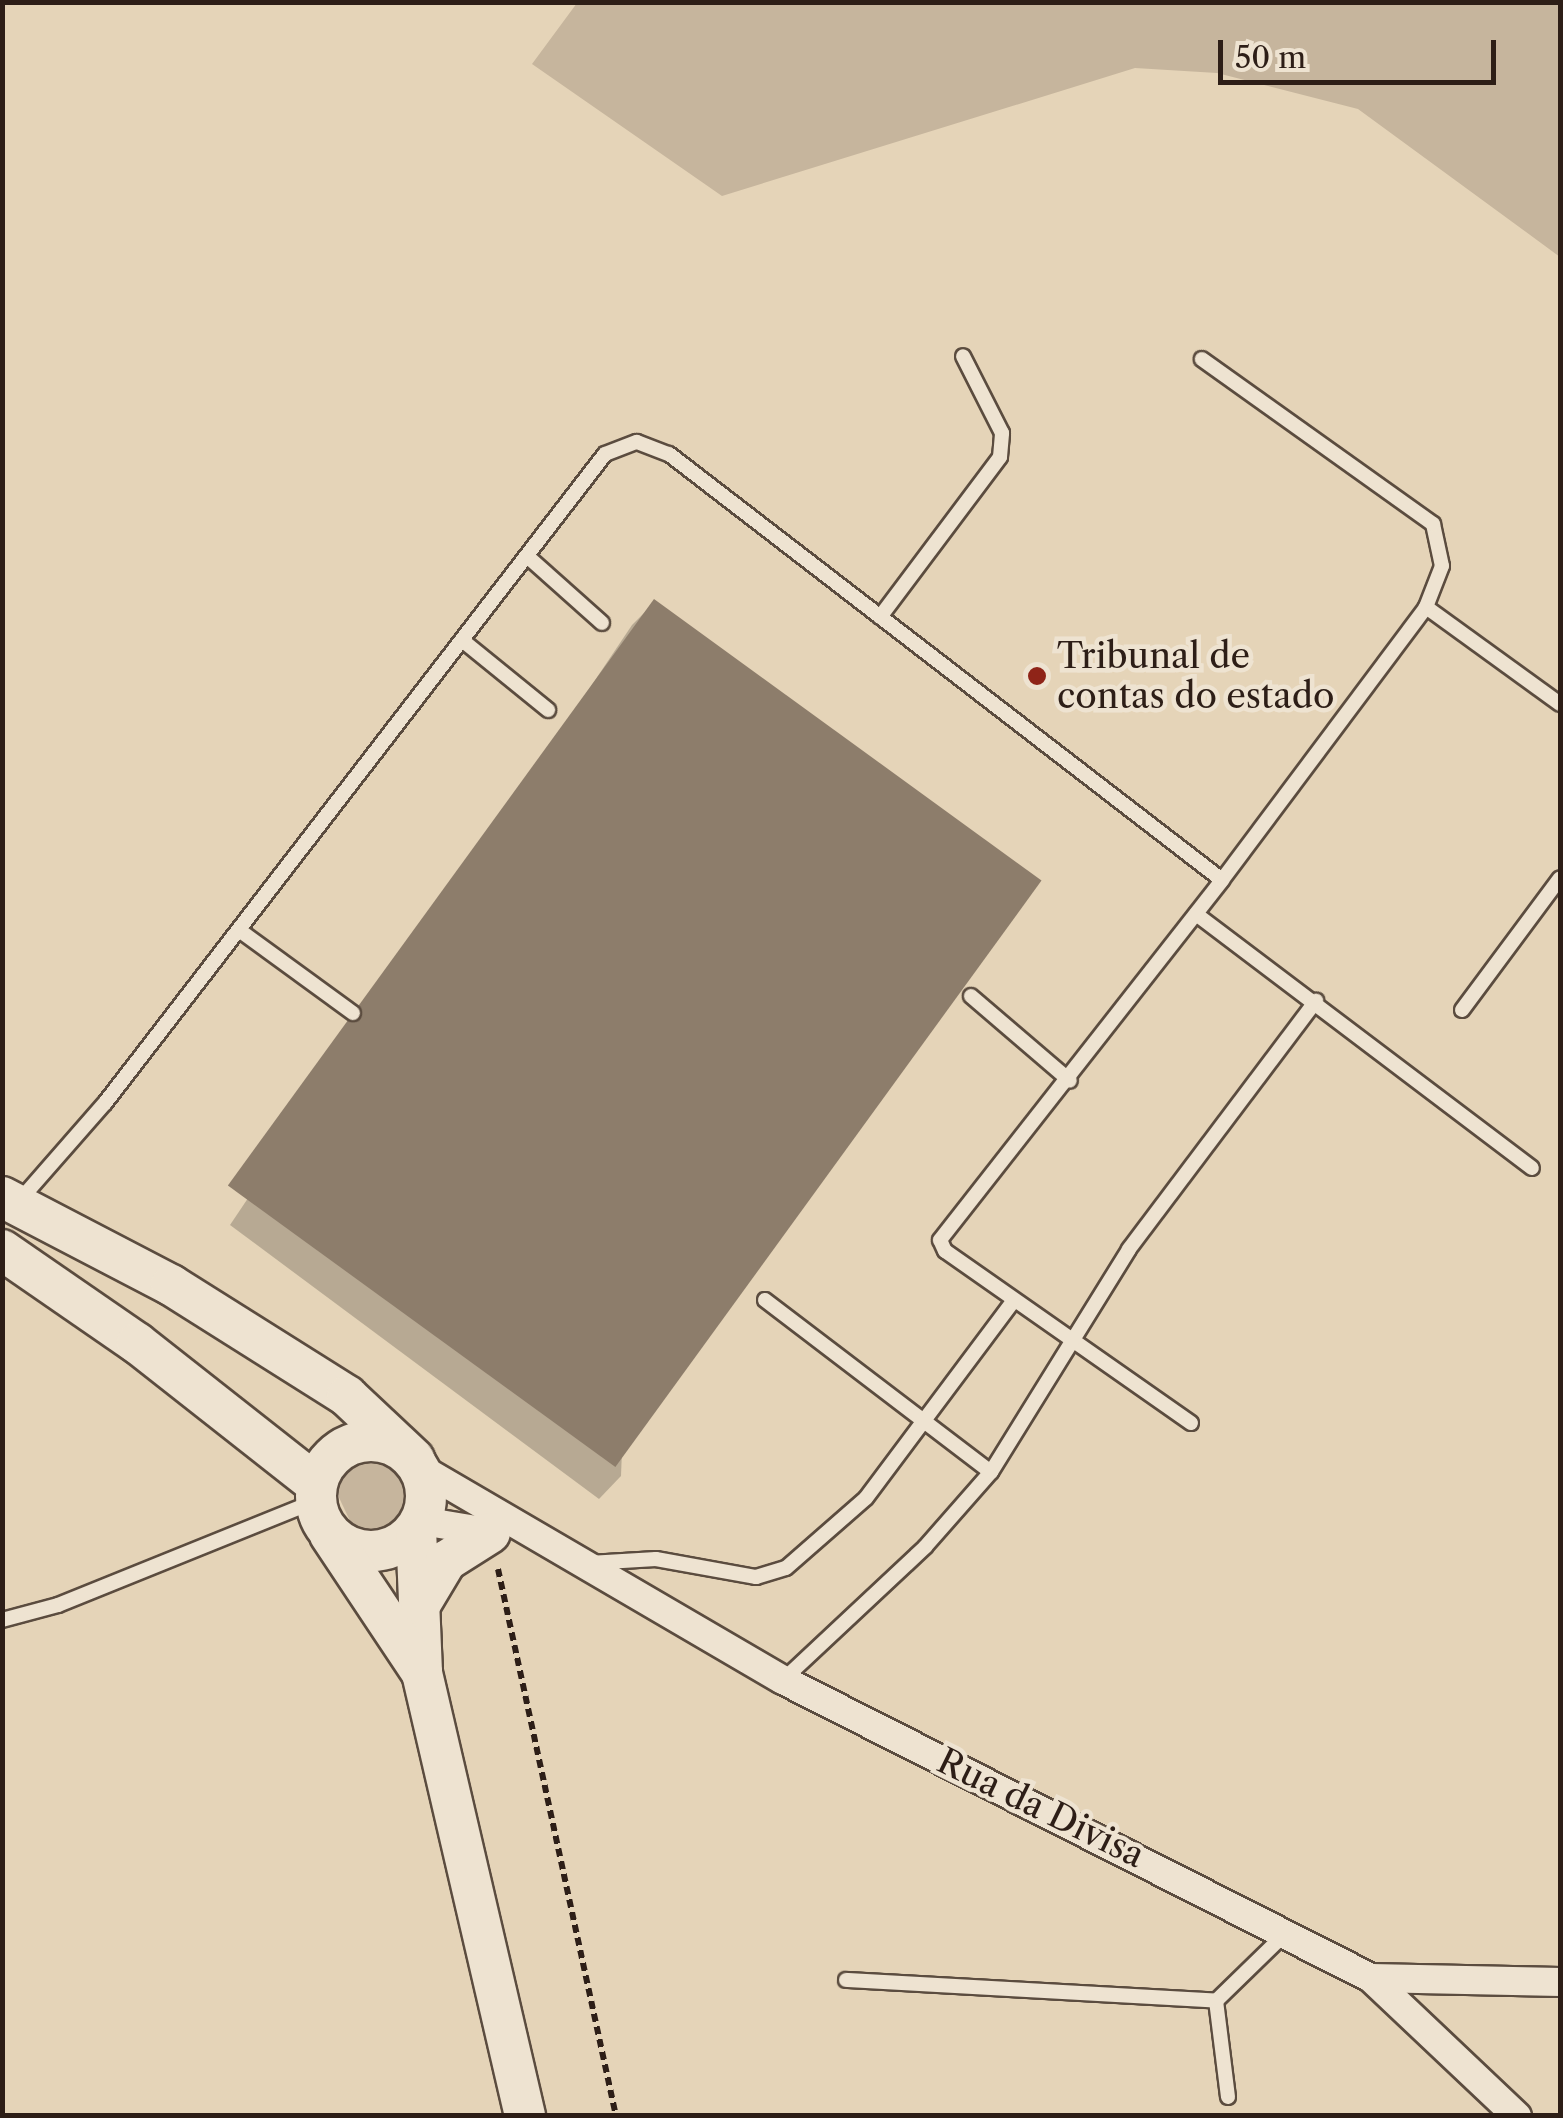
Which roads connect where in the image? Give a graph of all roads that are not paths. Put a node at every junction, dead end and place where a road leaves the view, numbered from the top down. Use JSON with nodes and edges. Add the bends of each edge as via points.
{"nodes":[{"id":1,"x":964,"y":356,"type":"dead end"},
{"id":2,"x":1202,"y":359,"type":"dead end"},
{"id":3,"x":528,"y":557,"type":"junction"},
{"id":4,"x":1426,"y":607,"type":"junction"},
{"id":5,"x":880,"y":617,"type":"junction"},
{"id":6,"x":602,"y":623,"type":"dead end"},
{"id":7,"x":462,"y":640,"type":"junction"},
{"id":8,"x":1560,"y":704,"type":"edge"},
{"id":9,"x":548,"y":710,"type":"dead end"},
{"id":10,"x":1560,"y":878,"type":"edge"},
{"id":11,"x":1222,"y":880,"type":"junction"},
{"id":12,"x":1196,"y":914,"type":"junction"},
{"id":13,"x":239,"y":930,"type":"junction"},
{"id":14,"x":971,"y":996,"type":"dead end"},
{"id":15,"x":1316,"y":1002,"type":"junction"},
{"id":16,"x":1462,"y":1010,"type":"dead end"},
{"id":17,"x":353,"y":1013,"type":"dead end"},
{"id":18,"x":1070,"y":1081,"type":"junction"},
{"id":19,"x":1532,"y":1168,"type":"dead end"},
{"id":20,"x":9,"y":1200,"type":"edge"},
{"id":21,"x":2,"y":1250,"type":"edge"},
{"id":22,"x":765,"y":1300,"type":"dead end"},
{"id":23,"x":1014,"y":1300,"type":"junction"},
{"id":24,"x":1072,"y":1336,"type":"junction"},
{"id":25,"x":922,"y":1422,"type":"junction"},
{"id":26,"x":1191,"y":1423,"type":"dead end"},
{"id":27,"x":417,"y":1464,"type":"junction"},
{"id":28,"x":991,"y":1472,"type":"junction"},
{"id":29,"x":320,"y":1505,"type":"junction"},
{"id":30,"x":419,"y":1525,"type":"junction"},
{"id":31,"x":490,"y":1532,"type":"junction"},
{"id":32,"x":538,"y":1537,"type":"junction"},
{"id":33,"x":587,"y":1563,"type":"junction"},
{"id":34,"x":420,"y":1604,"type":"junction"},
{"id":35,"x":2,"y":1620,"type":"edge"},
{"id":36,"x":422,"y":1673,"type":"junction"},
{"id":37,"x":783,"y":1680,"type":"junction"},
{"id":38,"x":1286,"y":1934,"type":"junction"},
{"id":39,"x":1371,"y":1978,"type":"junction"},
{"id":40,"x":846,"y":1980,"type":"dead end"},
{"id":41,"x":1560,"y":1982,"type":"edge"},
{"id":42,"x":1216,"y":2001,"type":"junction"},
{"id":43,"x":1228,"y":2097,"type":"dead end"},
{"id":44,"x":526,"y":2116,"type":"edge"},
{"id":45,"x":1516,"y":2116,"type":"edge"}],
"edges":[{"from":1,"to":5,"type":"lane","via":[[1002,433],[1000,457]]},
{"from":2,"to":4,"type":"lane","via":[[1433,524],[1442,566]]},
{"from":3,"to":5,"type":"lane","via":[[605,454],[637,442],[669,454]]},
{"from":3,"to":6,"type":"lane"},
{"from":3,"to":7,"type":"lane"},
{"from":4,"to":8,"type":"lane"},
{"from":4,"to":11,"type":"lane"},
{"from":5,"to":11,"type":"lane"},
{"from":7,"to":9,"type":"lane"},
{"from":7,"to":13,"type":"lane"},
{"from":10,"to":16,"type":"lane"},
{"from":11,"to":12,"type":"lane"},
{"from":12,"to":15,"type":"lane"},
{"from":12,"to":18,"type":"lane"},
{"from":13,"to":17,"type":"lane"},
{"from":13,"to":20,"type":"lane","via":[[105,1104]]},
{"from":14,"to":18,"type":"lane"},
{"from":15,"to":19,"type":"lane"},
{"from":15,"to":24,"type":"lane"},
{"from":18,"to":23,"type":"lane","via":[[940,1240],[945,1251]]},
{"from":20,"to":27,"type":"main road","via":[[171,1285],[347,1396]]},
{"from":21,"to":29,"type":"main road","via":[[137,1343]]},
{"from":22,"to":25,"type":"lane"},
{"from":23,"to":24,"type":"lane"},
{"from":23,"to":25,"type":"lane"},
{"from":24,"to":26,"type":"lane"},
{"from":24,"to":28,"type":"lane"},
{"from":25,"to":28,"type":"lane"},
{"from":25,"to":33,"type":"lane","via":[[866,1498],[786,1568],[756,1577],[656,1559]]},
{"from":27,"to":29,"type":"main road","via":[[400,1448],[366,1440],[334,1454]]},
{"from":27,"to":30,"type":"main road","via":[[426,1486]]},
{"from":27,"to":32,"type":"street","name":"Rua da Divisa"},
{"from":28,"to":37,"type":"lane","via":[[926,1547]]},
{"from":29,"to":30,"type":"main road","via":[[372,1551],[390,1548]]},
{"from":29,"to":35,"type":"lane"},
{"from":29,"to":36,"type":"main road"},
{"from":30,"to":31,"type":"street","name":"Rua da Divisa"},
{"from":30,"to":34,"type":"main road"},
{"from":31,"to":32,"type":"street","name":"Rua da Divisa"},
{"from":31,"to":34,"type":"main road","via":[[446,1561]]},
{"from":32,"to":33,"type":"street","name":"Rua da Divisa"},
{"from":33,"to":37,"type":"street","name":"Rua da Divisa"},
{"from":34,"to":36,"type":"main road"},
{"from":36,"to":44,"type":"main road"},
{"from":37,"to":38,"type":"street","name":"Rua da Divisa"},
{"from":38,"to":39,"type":"street","name":"Rua da Divisa"},
{"from":38,"to":42,"type":"lane"},
{"from":39,"to":41,"type":"street"},
{"from":39,"to":45,"type":"street","name":"Rua da Divisa"},
{"from":40,"to":42,"type":"lane"},
{"from":42,"to":43,"type":"lane"}]}
